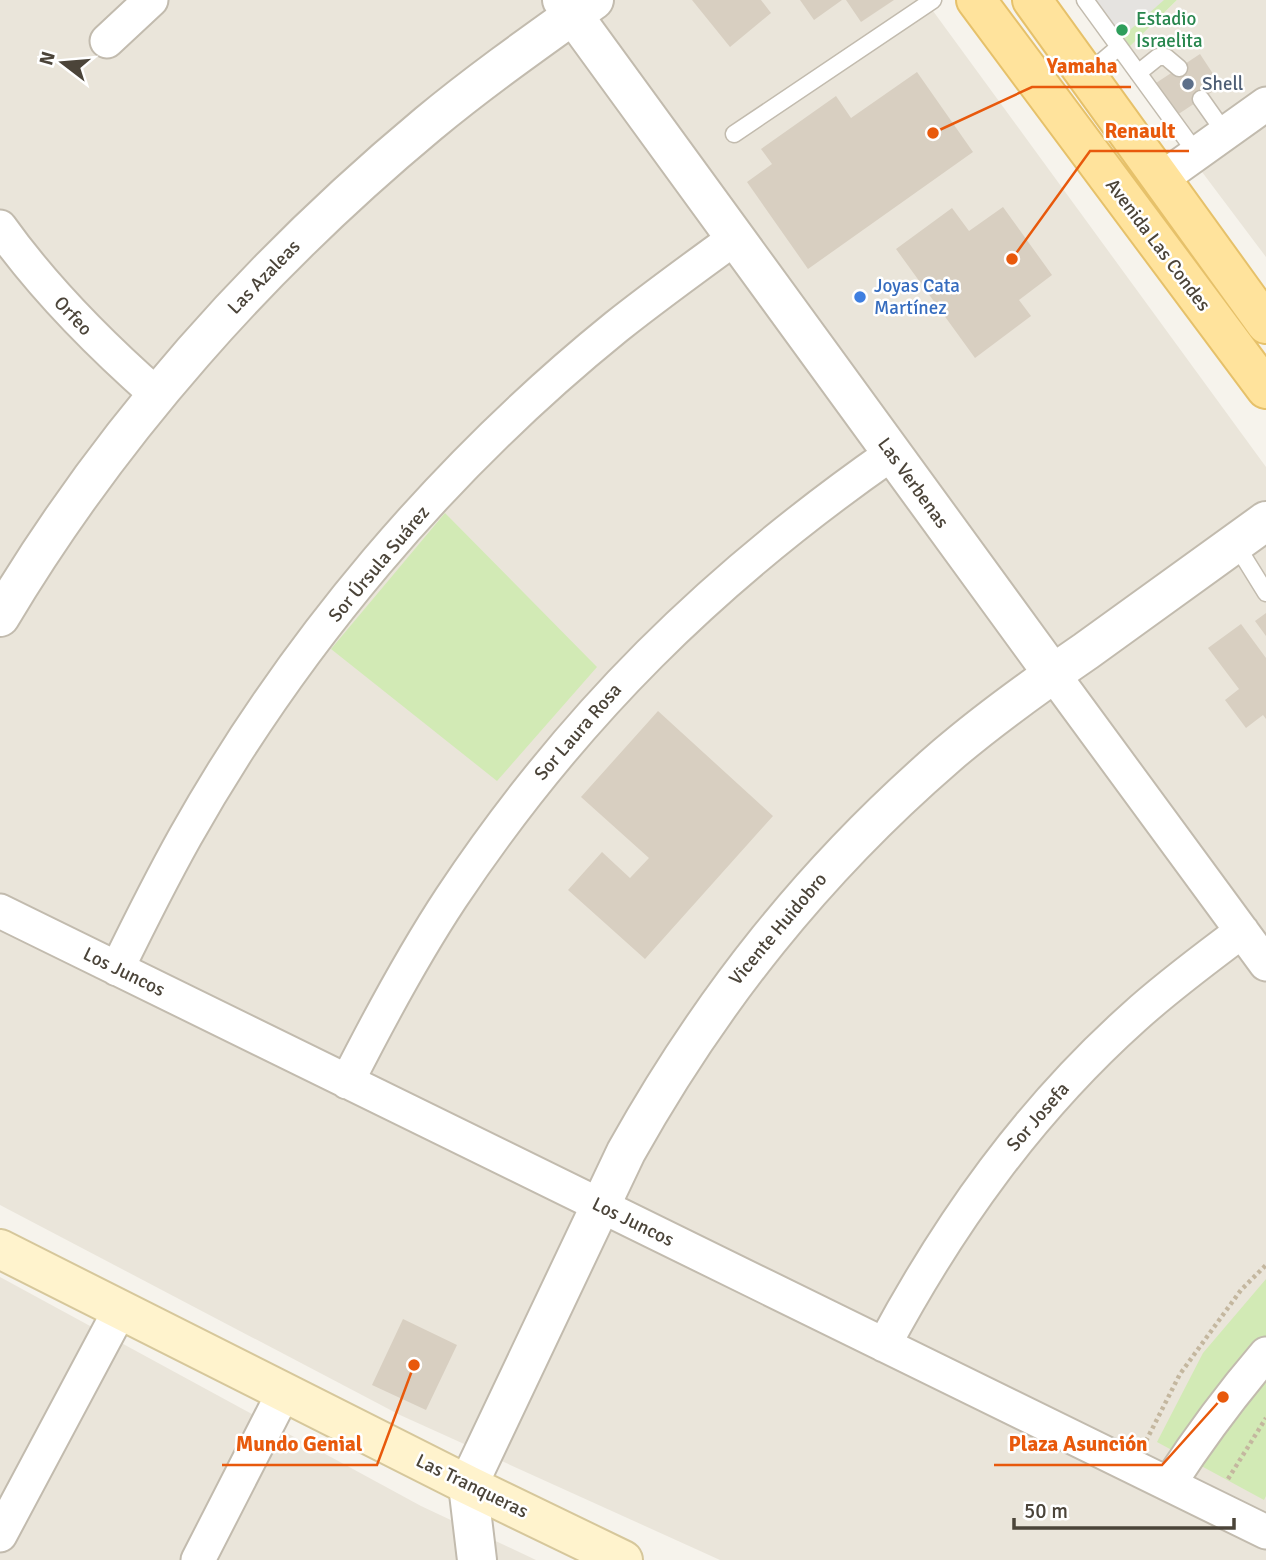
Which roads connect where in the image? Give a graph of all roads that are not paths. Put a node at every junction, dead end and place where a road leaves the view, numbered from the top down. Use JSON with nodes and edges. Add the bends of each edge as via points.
{"nodes":[{"id":1,"x":151,"y":0,"type":"edge"},
{"id":2,"x":933,"y":0,"type":"edge"},
{"id":3,"x":976,"y":0,"type":"edge"},
{"id":4,"x":1031,"y":0,"type":"edge"},
{"id":5,"x":1085,"y":0,"type":"edge"},
{"id":6,"x":576,"y":5,"type":"edge"},
{"id":7,"x":107,"y":41,"type":"dead end"},
{"id":8,"x":1119,"y":47,"type":"junction"},
{"id":9,"x":1179,"y":68,"type":"dead end"},
{"id":10,"x":1138,"y":73,"type":"junction"},
{"id":11,"x":1086,"y":75,"type":"junction"},
{"id":12,"x":1201,"y":99,"type":"dead end"},
{"id":13,"x":1266,"y":104,"type":"edge"},
{"id":14,"x":734,"y":134,"type":"dead end"},
{"id":15,"x":1225,"y":134,"type":"junction"},
{"id":16,"x":1197,"y":154,"type":"junction"},
{"id":17,"x":1161,"y":179,"type":"junction"},
{"id":18,"x":0,"y":227,"type":"edge"},
{"id":19,"x":735,"y":238,"type":"junction"},
{"id":20,"x":1266,"y":324,"type":"edge"},
{"id":21,"x":1266,"y":389,"type":"edge"},
{"id":22,"x":157,"y":395,"type":"junction"},
{"id":23,"x":891,"y":454,"type":"junction"},
{"id":24,"x":1266,"y":521,"type":"edge"},
{"id":25,"x":1235,"y":543,"type":"junction"},
{"id":26,"x":1266,"y":593,"type":"edge"},
{"id":27,"x":0,"y":617,"type":"edge"},
{"id":28,"x":1053,"y":674,"type":"junction"},
{"id":29,"x":0,"y":911,"type":"edge"},
{"id":30,"x":1242,"y":931,"type":"junction"},
{"id":31,"x":1266,"y":964,"type":"edge"},
{"id":32,"x":117,"y":969,"type":"junction"},
{"id":33,"x":347,"y":1082,"type":"junction"},
{"id":34,"x":599,"y":1206,"type":"junction"},
{"id":35,"x":0,"y":1249,"type":"edge"},
{"id":36,"x":120,"y":1310,"type":"junction"},
{"id":37,"x":884,"y":1345,"type":"junction"},
{"id":38,"x":1266,"y":1354,"type":"edge"},
{"id":39,"x":284,"y":1392,"type":"junction"},
{"id":40,"x":468,"y":1485,"type":"junction"},
{"id":41,"x":1170,"y":1485,"type":"junction"},
{"id":42,"x":1266,"y":1532,"type":"edge"},
{"id":43,"x":0,"y":1535,"type":"edge"},
{"id":44,"x":198,"y":1560,"type":"edge"},
{"id":45,"x":477,"y":1560,"type":"edge"},
{"id":46,"x":623,"y":1560,"type":"edge"}],
"edges":[{"from":1,"to":7,"type":"street"},
{"from":2,"to":14,"type":"lane"},
{"from":3,"to":21,"type":"main road","name":"Avenida Las Condes"},
{"from":4,"to":11,"type":"main road","name":"Avenida Las Condes"},
{"from":5,"to":8,"type":"lane"},
{"from":6,"to":19,"type":"street","name":"Las Verbenas"},
{"from":6,"to":22,"type":"street","name":"Las Azaleas","via":[[361,182],[247,293]]},
{"from":8,"to":10,"type":"lane"},
{"from":8,"to":11,"type":"lane"},
{"from":9,"to":10,"type":"lane","via":[[1166,57],[1157,57]]},
{"from":10,"to":16,"type":"lane"},
{"from":11,"to":17,"type":"main road","name":"Avenida Las Condes"},
{"from":12,"to":15,"type":"lane"},
{"from":13,"to":15,"type":"street"},
{"from":15,"to":16,"type":"street"},
{"from":16,"to":17,"type":"street"},
{"from":17,"to":20,"type":"main road","name":"Avenida Las Condes"},
{"from":18,"to":22,"type":"street","name":"Orfeo","via":[[66,309]]},
{"from":19,"to":23,"type":"street","name":"Las Verbenas"},
{"from":19,"to":32,"type":"street","name":"Sor Úrsula Suárez","via":[[616,327],[541,393],[452,479],[362,581],[224,773]]},
{"from":22,"to":27,"type":"street","name":"Las Azaleas","via":[[52,533]]},
{"from":23,"to":28,"type":"street","name":"Las Verbenas"},
{"from":23,"to":33,"type":"street","name":"Sor Laura Rosa","via":[[778,536],[725,582],[673,629],[577,731],[450,899]]},
{"from":24,"to":25,"type":"street","name":"Vicente Huidobro"},
{"from":25,"to":26,"type":"lane"},
{"from":25,"to":28,"type":"street","name":"Vicente Huidobro"},
{"from":28,"to":30,"type":"street","name":"Las Verbenas"},
{"from":28,"to":34,"type":"street","name":"Vicente Huidobro","via":[[907,790],[802,898],[687,1049]]},
{"from":29,"to":32,"type":"street","name":"Los Juncos"},
{"from":30,"to":31,"type":"street","name":"Las Verbenas"},
{"from":30,"to":37,"type":"street","name":"Sor Josefa","via":[[1134,1017],[1037,1115],[953,1225]]},
{"from":32,"to":33,"type":"street","name":"Los Juncos"},
{"from":33,"to":34,"type":"street","name":"Los Juncos"},
{"from":34,"to":37,"type":"street","name":"Los Juncos"},
{"from":34,"to":40,"type":"street","name":"Vicente Huidobro"},
{"from":35,"to":36,"type":"main road","name":"Las Tranqueras"},
{"from":36,"to":39,"type":"main road","name":"Las Tranqueras"},
{"from":36,"to":43,"type":"street"},
{"from":37,"to":41,"type":"street","name":"Los Juncos"},
{"from":38,"to":41,"type":"street","via":[[1213,1419]]},
{"from":39,"to":40,"type":"main road","name":"Las Tranqueras"},
{"from":39,"to":44,"type":"street"},
{"from":40,"to":45,"type":"street"},
{"from":40,"to":46,"type":"main road","name":"Las Tranqueras"},
{"from":41,"to":42,"type":"street","name":"Los Juncos"}]}
